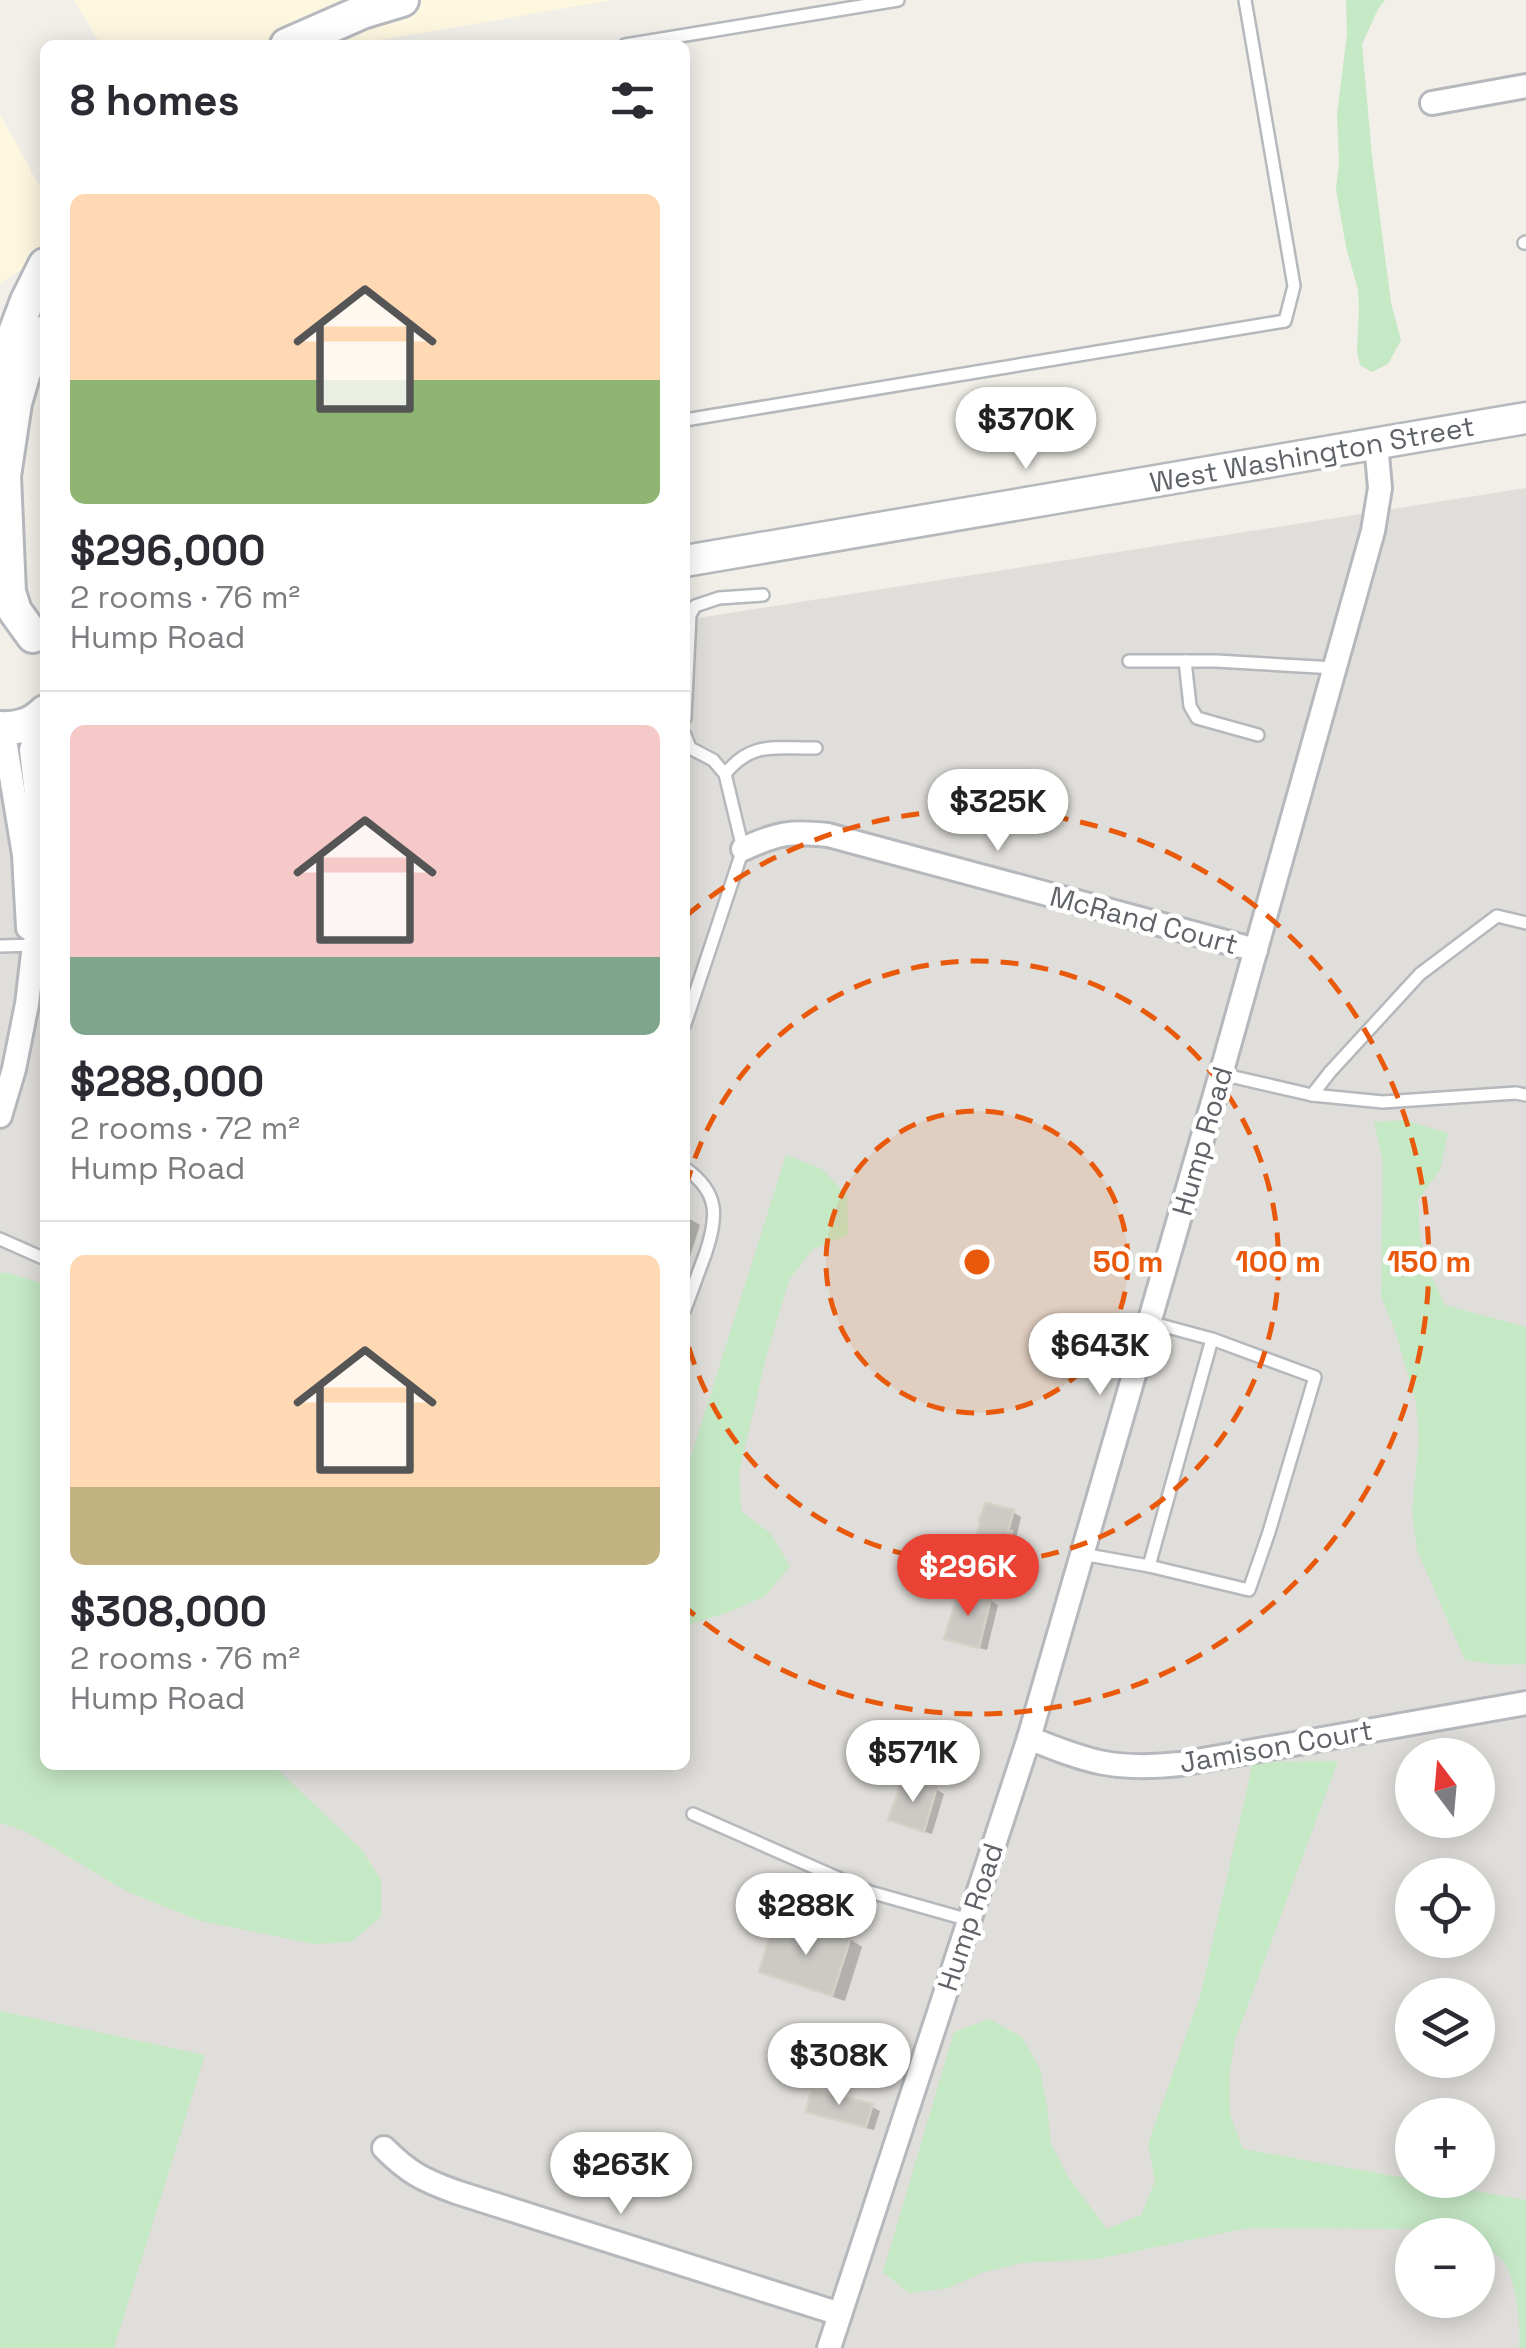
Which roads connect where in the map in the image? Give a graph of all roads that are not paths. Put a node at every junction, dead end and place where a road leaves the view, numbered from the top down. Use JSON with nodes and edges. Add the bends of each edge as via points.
{"nodes":[{"id":1,"x":402,"y":0,"type":"edge"},
{"id":2,"x":898,"y":0,"type":"edge"},
{"id":3,"x":1246,"y":0,"type":"edge"},
{"id":4,"x":298,"y":40,"type":"edge"},
{"id":5,"x":655,"y":40,"type":"edge"},
{"id":6,"x":1526,"y":86,"type":"edge"},
{"id":7,"x":1432,"y":103,"type":"dead end"},
{"id":8,"x":40,"y":275,"type":"edge"},
{"id":9,"x":40,"y":342,"type":"edge"},
{"id":10,"x":0,"y":394,"type":"edge"},
{"id":11,"x":1526,"y":418,"type":"edge"},
{"id":12,"x":690,"y":419,"type":"edge"},
{"id":13,"x":1376,"y":442,"type":"junction"},
{"id":14,"x":690,"y":560,"type":"edge"},
{"id":15,"x":763,"y":595,"type":"dead end"},
{"id":16,"x":690,"y":615,"type":"edge"},
{"id":17,"x":0,"y":630,"type":"edge"},
{"id":18,"x":39,"y":641,"type":"edge"},
{"id":19,"x":1129,"y":661,"type":"dead end"},
{"id":20,"x":1186,"y":661,"type":"junction"},
{"id":21,"x":1335,"y":668,"type":"junction"},
{"id":22,"x":40,"y":716,"type":"edge"},
{"id":23,"x":40,"y":725,"type":"edge"},
{"id":24,"x":0,"y":728,"type":"edge"},
{"id":25,"x":1258,"y":735,"type":"dead end"},
{"id":26,"x":0,"y":738,"type":"edge"},
{"id":27,"x":690,"y":748,"type":"edge"},
{"id":28,"x":816,"y":748,"type":"dead end"},
{"id":29,"x":725,"y":774,"type":"junction"},
{"id":30,"x":40,"y":830,"type":"edge"},
{"id":31,"x":743,"y":849,"type":"junction"},
{"id":32,"x":1526,"y":922,"type":"edge"},
{"id":33,"x":0,"y":946,"type":"edge"},
{"id":34,"x":39,"y":946,"type":"edge"},
{"id":35,"x":1256,"y":950,"type":"junction"},
{"id":36,"x":690,"y":1009,"type":"edge"},
{"id":37,"x":1221,"y":1074,"type":"junction"},
{"id":38,"x":1312,"y":1094,"type":"junction"},
{"id":39,"x":1526,"y":1094,"type":"edge"},
{"id":40,"x":0,"y":1116,"type":"edge"},
{"id":41,"x":690,"y":1172,"type":"edge"},
{"id":42,"x":0,"y":1239,"type":"edge"},
{"id":43,"x":40,"y":1257,"type":"edge"},
{"id":44,"x":690,"y":1295,"type":"edge"},
{"id":45,"x":1149,"y":1322,"type":"junction"},
{"id":46,"x":1212,"y":1339,"type":"junction"},
{"id":47,"x":1082,"y":1554,"type":"junction"},
{"id":48,"x":1149,"y":1566,"type":"junction"},
{"id":49,"x":1526,"y":1703,"type":"edge"},
{"id":50,"x":1029,"y":1738,"type":"junction"},
{"id":51,"x":693,"y":1814,"type":"dead end"},
{"id":52,"x":969,"y":1920,"type":"junction"},
{"id":53,"x":384,"y":2148,"type":"dead end"},
{"id":54,"x":840,"y":2314,"type":"junction"},
{"id":55,"x":829,"y":2348,"type":"edge"}],
"edges":[{"from":1,"to":4,"type":"main road"},
{"from":2,"to":5,"type":"lane"},
{"from":3,"to":12,"type":"lane","via":[[1294,286],[1285,321]]},
{"from":6,"to":7,"type":"street"},
{"from":8,"to":10,"type":"main road","via":[[10,346]]},
{"from":9,"to":18,"type":"main road","via":[[15,403],[4,476],[9,592]]},
{"from":11,"to":13,"type":"street","name":"West Washington Street"},
{"from":13,"to":14,"type":"street","name":"West Washington Street"},
{"from":13,"to":21,"type":"street","name":"Hump Road","via":[[1380,488],[1373,531]]},
{"from":15,"to":16,"type":"lane","via":[[719,598],[694,606]]},
{"from":17,"to":18,"type":"main road"},
{"from":19,"to":20,"type":"lane"},
{"from":20,"to":21,"type":"lane"},
{"from":20,"to":25,"type":"lane","via":[[1197,718]]},
{"from":21,"to":35,"type":"street","name":"Hump Road"},
{"from":22,"to":24,"type":"main road"},
{"from":23,"to":30,"type":"street","via":[[31,750]]},
{"from":26,"to":34,"type":"street","via":[[19,818],[28,926]]},
{"from":27,"to":29,"type":"lane"},
{"from":28,"to":29,"type":"lane","via":[[753,749]]},
{"from":29,"to":31,"type":"lane"},
{"from":31,"to":35,"type":"street","name":"McRand Court","via":[[774,835],[828,835]]},
{"from":31,"to":36,"type":"lane"},
{"from":32,"to":38,"type":"lane","via":[[1497,916],[1420,974]]},
{"from":33,"to":34,"type":"lane"},
{"from":34,"to":40,"type":"street"},
{"from":35,"to":37,"type":"street","name":"Hump Road"},
{"from":37,"to":38,"type":"lane"},
{"from":37,"to":45,"type":"street","name":"Hump Road"},
{"from":38,"to":39,"type":"lane","via":[[1383,1102]]},
{"from":41,"to":44,"type":"lane","via":[[705,1186],[715,1226]]},
{"from":42,"to":43,"type":"lane"},
{"from":45,"to":46,"type":"lane"},
{"from":45,"to":47,"type":"street","name":"Hump Road"},
{"from":46,"to":48,"type":"lane"},
{"from":46,"to":48,"type":"lane","via":[[1315,1376],[1249,1590]]},
{"from":47,"to":48,"type":"lane"},
{"from":47,"to":50,"type":"street","name":"Hump Road"},
{"from":49,"to":50,"type":"street","name":"Jamison Court","via":[[1144,1768],[1109,1766]]},
{"from":50,"to":52,"type":"street","name":"Hump Road"},
{"from":51,"to":52,"type":"lane","via":[[870,1892]]},
{"from":52,"to":54,"type":"street","name":"Hump Road"},
{"from":53,"to":54,"type":"street","via":[[422,2180]]},
{"from":54,"to":55,"type":"street","name":"Hump Road"}]}
